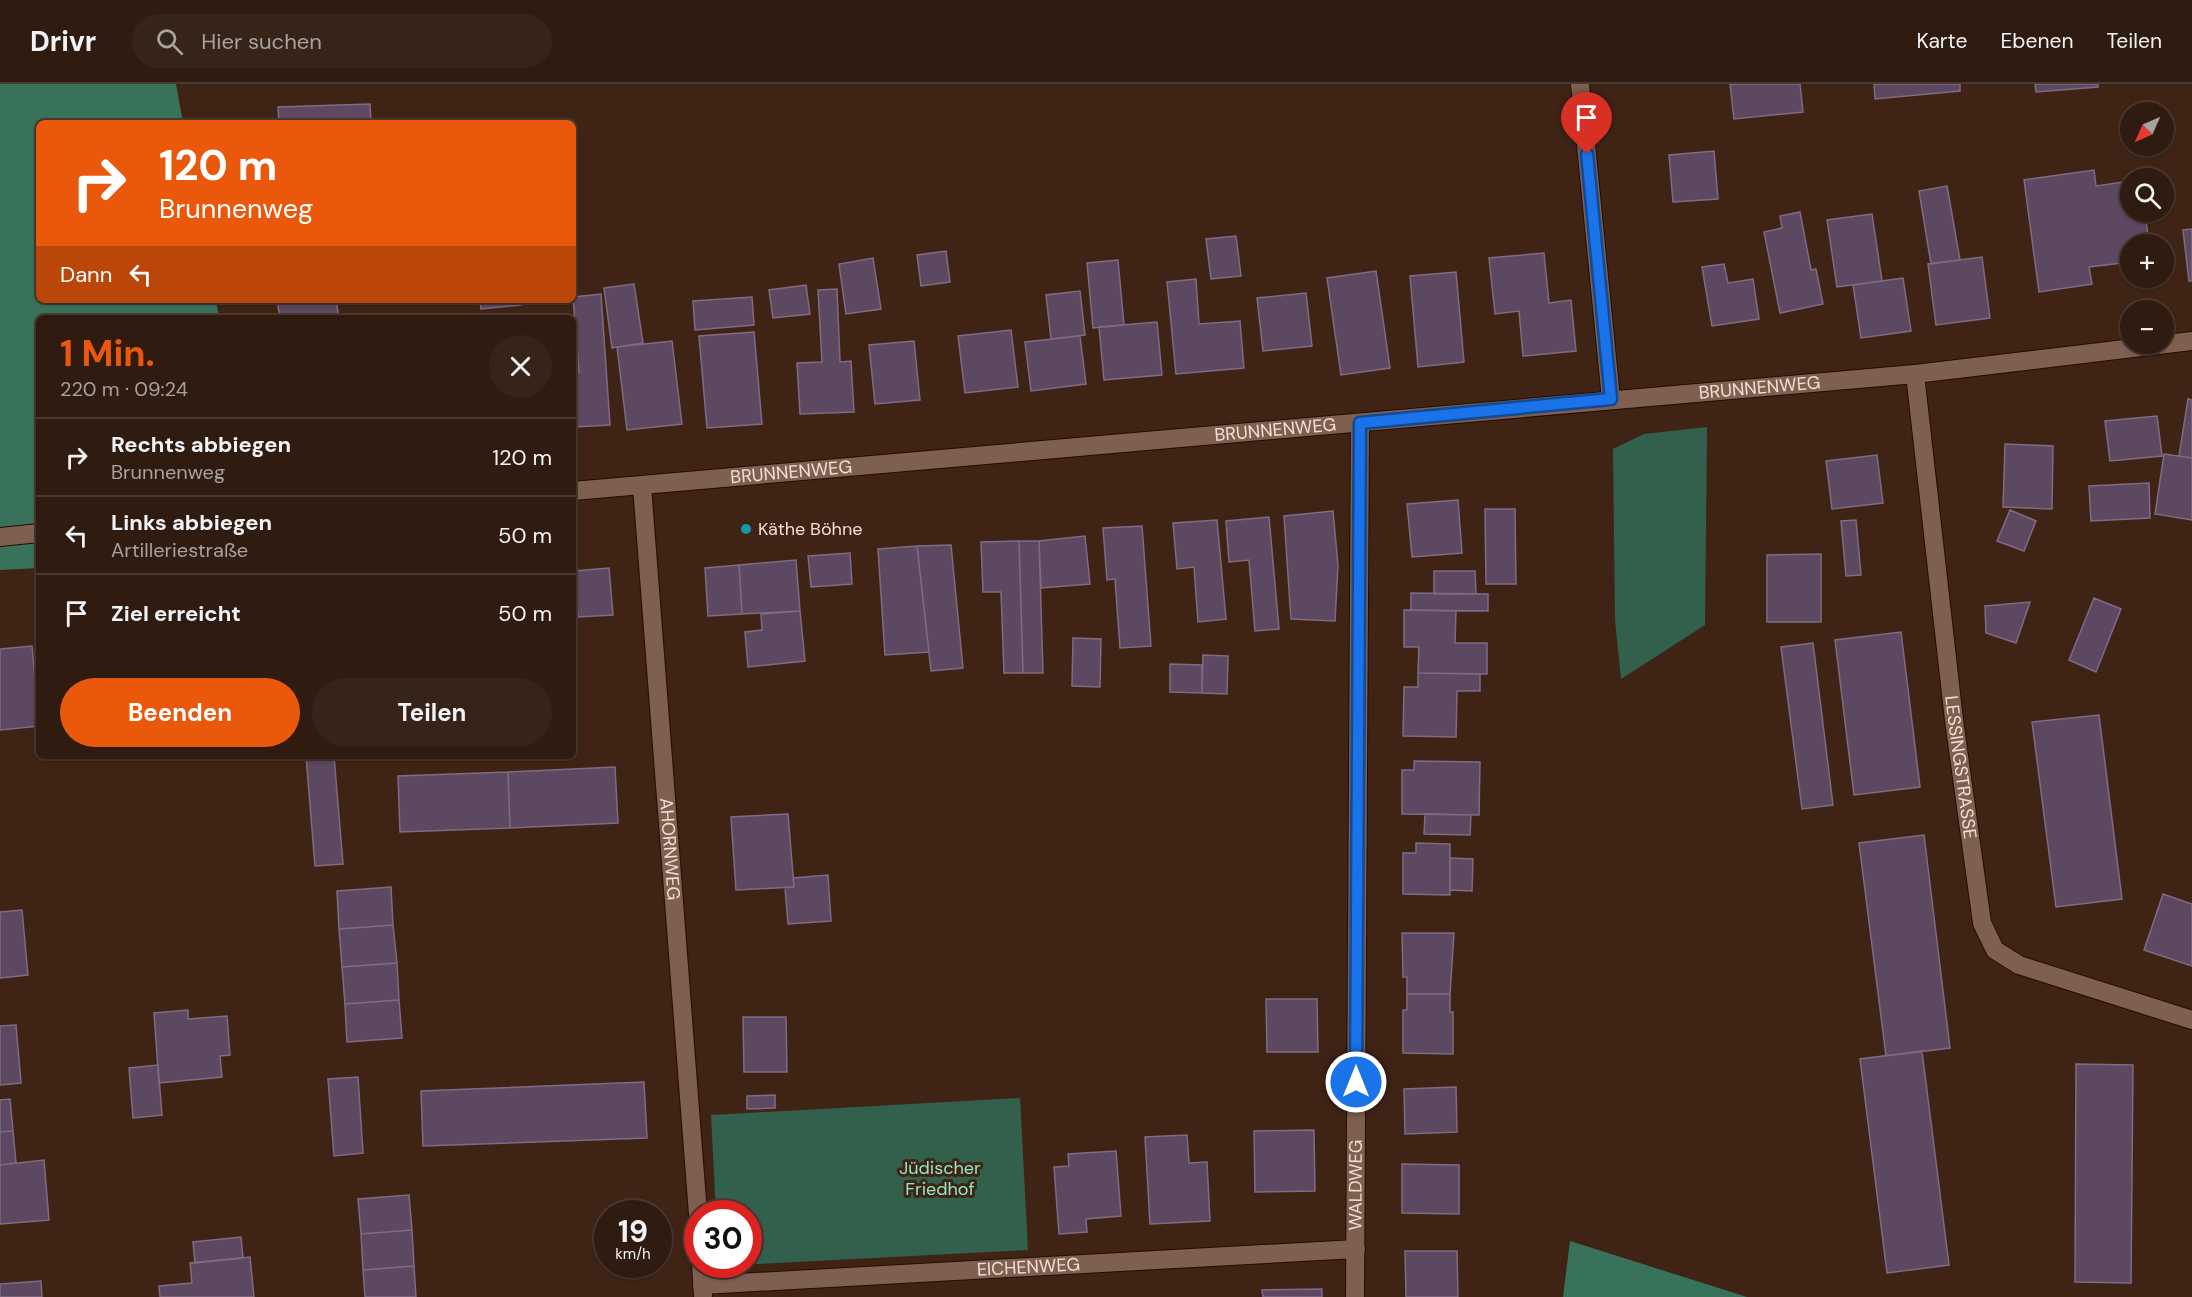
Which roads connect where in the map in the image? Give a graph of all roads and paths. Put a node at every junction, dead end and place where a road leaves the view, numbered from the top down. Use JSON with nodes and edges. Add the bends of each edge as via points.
{"nodes":[{"id":1,"x":1580,"y":84,"type":"edge"},
{"id":2,"x":2192,"y":341,"type":"edge"},
{"id":3,"x":1915,"y":374,"type":"junction"},
{"id":4,"x":1611,"y":399,"type":"junction"},
{"id":5,"x":1360,"y":423,"type":"junction"},
{"id":6,"x":642,"y":486,"type":"junction"},
{"id":7,"x":576,"y":491,"type":"edge"},
{"id":8,"x":36,"y":533,"type":"edge"},
{"id":9,"x":0,"y":537,"type":"edge"},
{"id":10,"x":2192,"y":1020,"type":"edge"},
{"id":11,"x":697,"y":1200,"type":"edge"},
{"id":12,"x":1356,"y":1249,"type":"junction"},
{"id":13,"x":703,"y":1291,"type":"edge"},
{"id":14,"x":1355,"y":1297,"type":"edge"}],
"edges":[{"from":1,"to":4,"type":"street"},
{"from":2,"to":3,"type":"street","name":"BRUNNENWEG"},
{"from":3,"to":4,"type":"street","name":"BRUNNENWEG"},
{"from":3,"to":10,"type":"street","name":"LESSINGSTRASSE","via":[[1954,720],[1982,923],[1995,950],[2019,965]]},
{"from":4,"to":5,"type":"street","name":"BRUNNENWEG"},
{"from":5,"to":6,"type":"street","name":"BRUNNENWEG"},
{"from":5,"to":12,"type":"street","name":"WALDWEG"},
{"from":6,"to":7,"type":"street","name":"BRUNNENWEG"},
{"from":6,"to":11,"type":"street","name":"AHORNWEG"},
{"from":8,"to":9,"type":"street"},
{"from":12,"to":13,"type":"street","name":"EICHENWEG"},
{"from":12,"to":14,"type":"street","name":"WALDWEG"}]}
